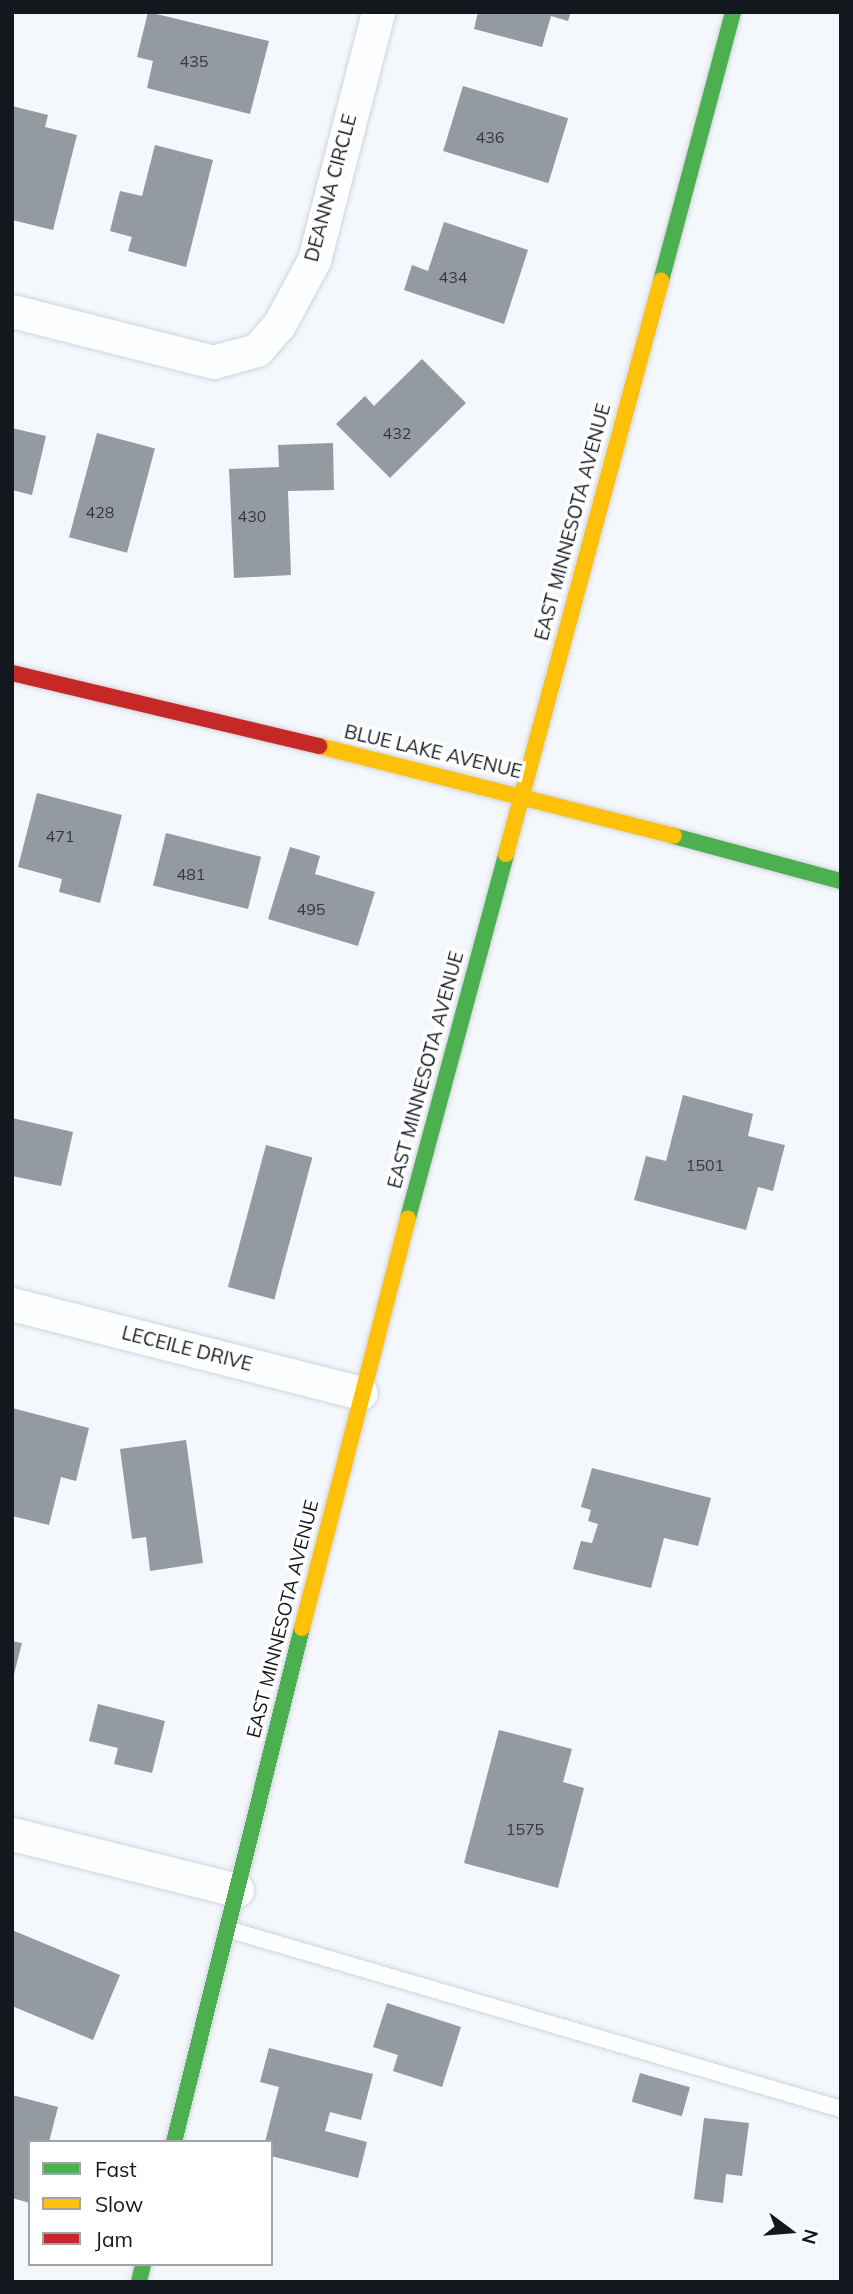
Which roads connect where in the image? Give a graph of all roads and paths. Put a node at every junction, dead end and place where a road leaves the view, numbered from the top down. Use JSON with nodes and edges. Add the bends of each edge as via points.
{"nodes":[{"id":1,"x":378,"y":12,"type":"edge"},
{"id":2,"x":733,"y":12,"type":"edge"},
{"id":3,"x":12,"y":311,"type":"edge"},
{"id":4,"x":12,"y":673,"type":"edge"},
{"id":5,"x":521,"y":794,"type":"junction"},
{"id":6,"x":841,"y":881,"type":"edge"},
{"id":7,"x":12,"y":1304,"type":"edge"},
{"id":8,"x":361,"y":1393,"type":"junction"},
{"id":9,"x":12,"y":1834,"type":"edge"},
{"id":10,"x":237,"y":1889,"type":"junction"},
{"id":11,"x":227,"y":1930,"type":"junction"},
{"id":12,"x":841,"y":2109,"type":"edge"},
{"id":13,"x":174,"y":2140,"type":"edge"}],
"edges":[{"from":1,"to":3,"type":"street","name":"DEANNA CIRCLE","via":[[314,260],[279,325],[257,350],[213,362]]},
{"from":2,"to":5,"type":"street","name":"EAST MINNESOTA AVENUE"},
{"from":4,"to":5,"type":"street","name":"BLUE LAKE AVENUE"},
{"from":5,"to":6,"type":"street","name":"BLUE LAKE AVENUE"},
{"from":5,"to":8,"type":"street","name":"EAST MINNESOTA AVENUE"},
{"from":7,"to":8,"type":"street","name":"LECEILE DRIVE"},
{"from":8,"to":10,"type":"street","name":"EAST MINNESOTA AVENUE"},
{"from":9,"to":10,"type":"street"},
{"from":10,"to":11,"type":"street","name":"EAST MINNESOTA AVENUE"},
{"from":11,"to":12,"type":"lane"},
{"from":11,"to":13,"type":"street","name":"EAST MINNESOTA AVENUE"}]}
